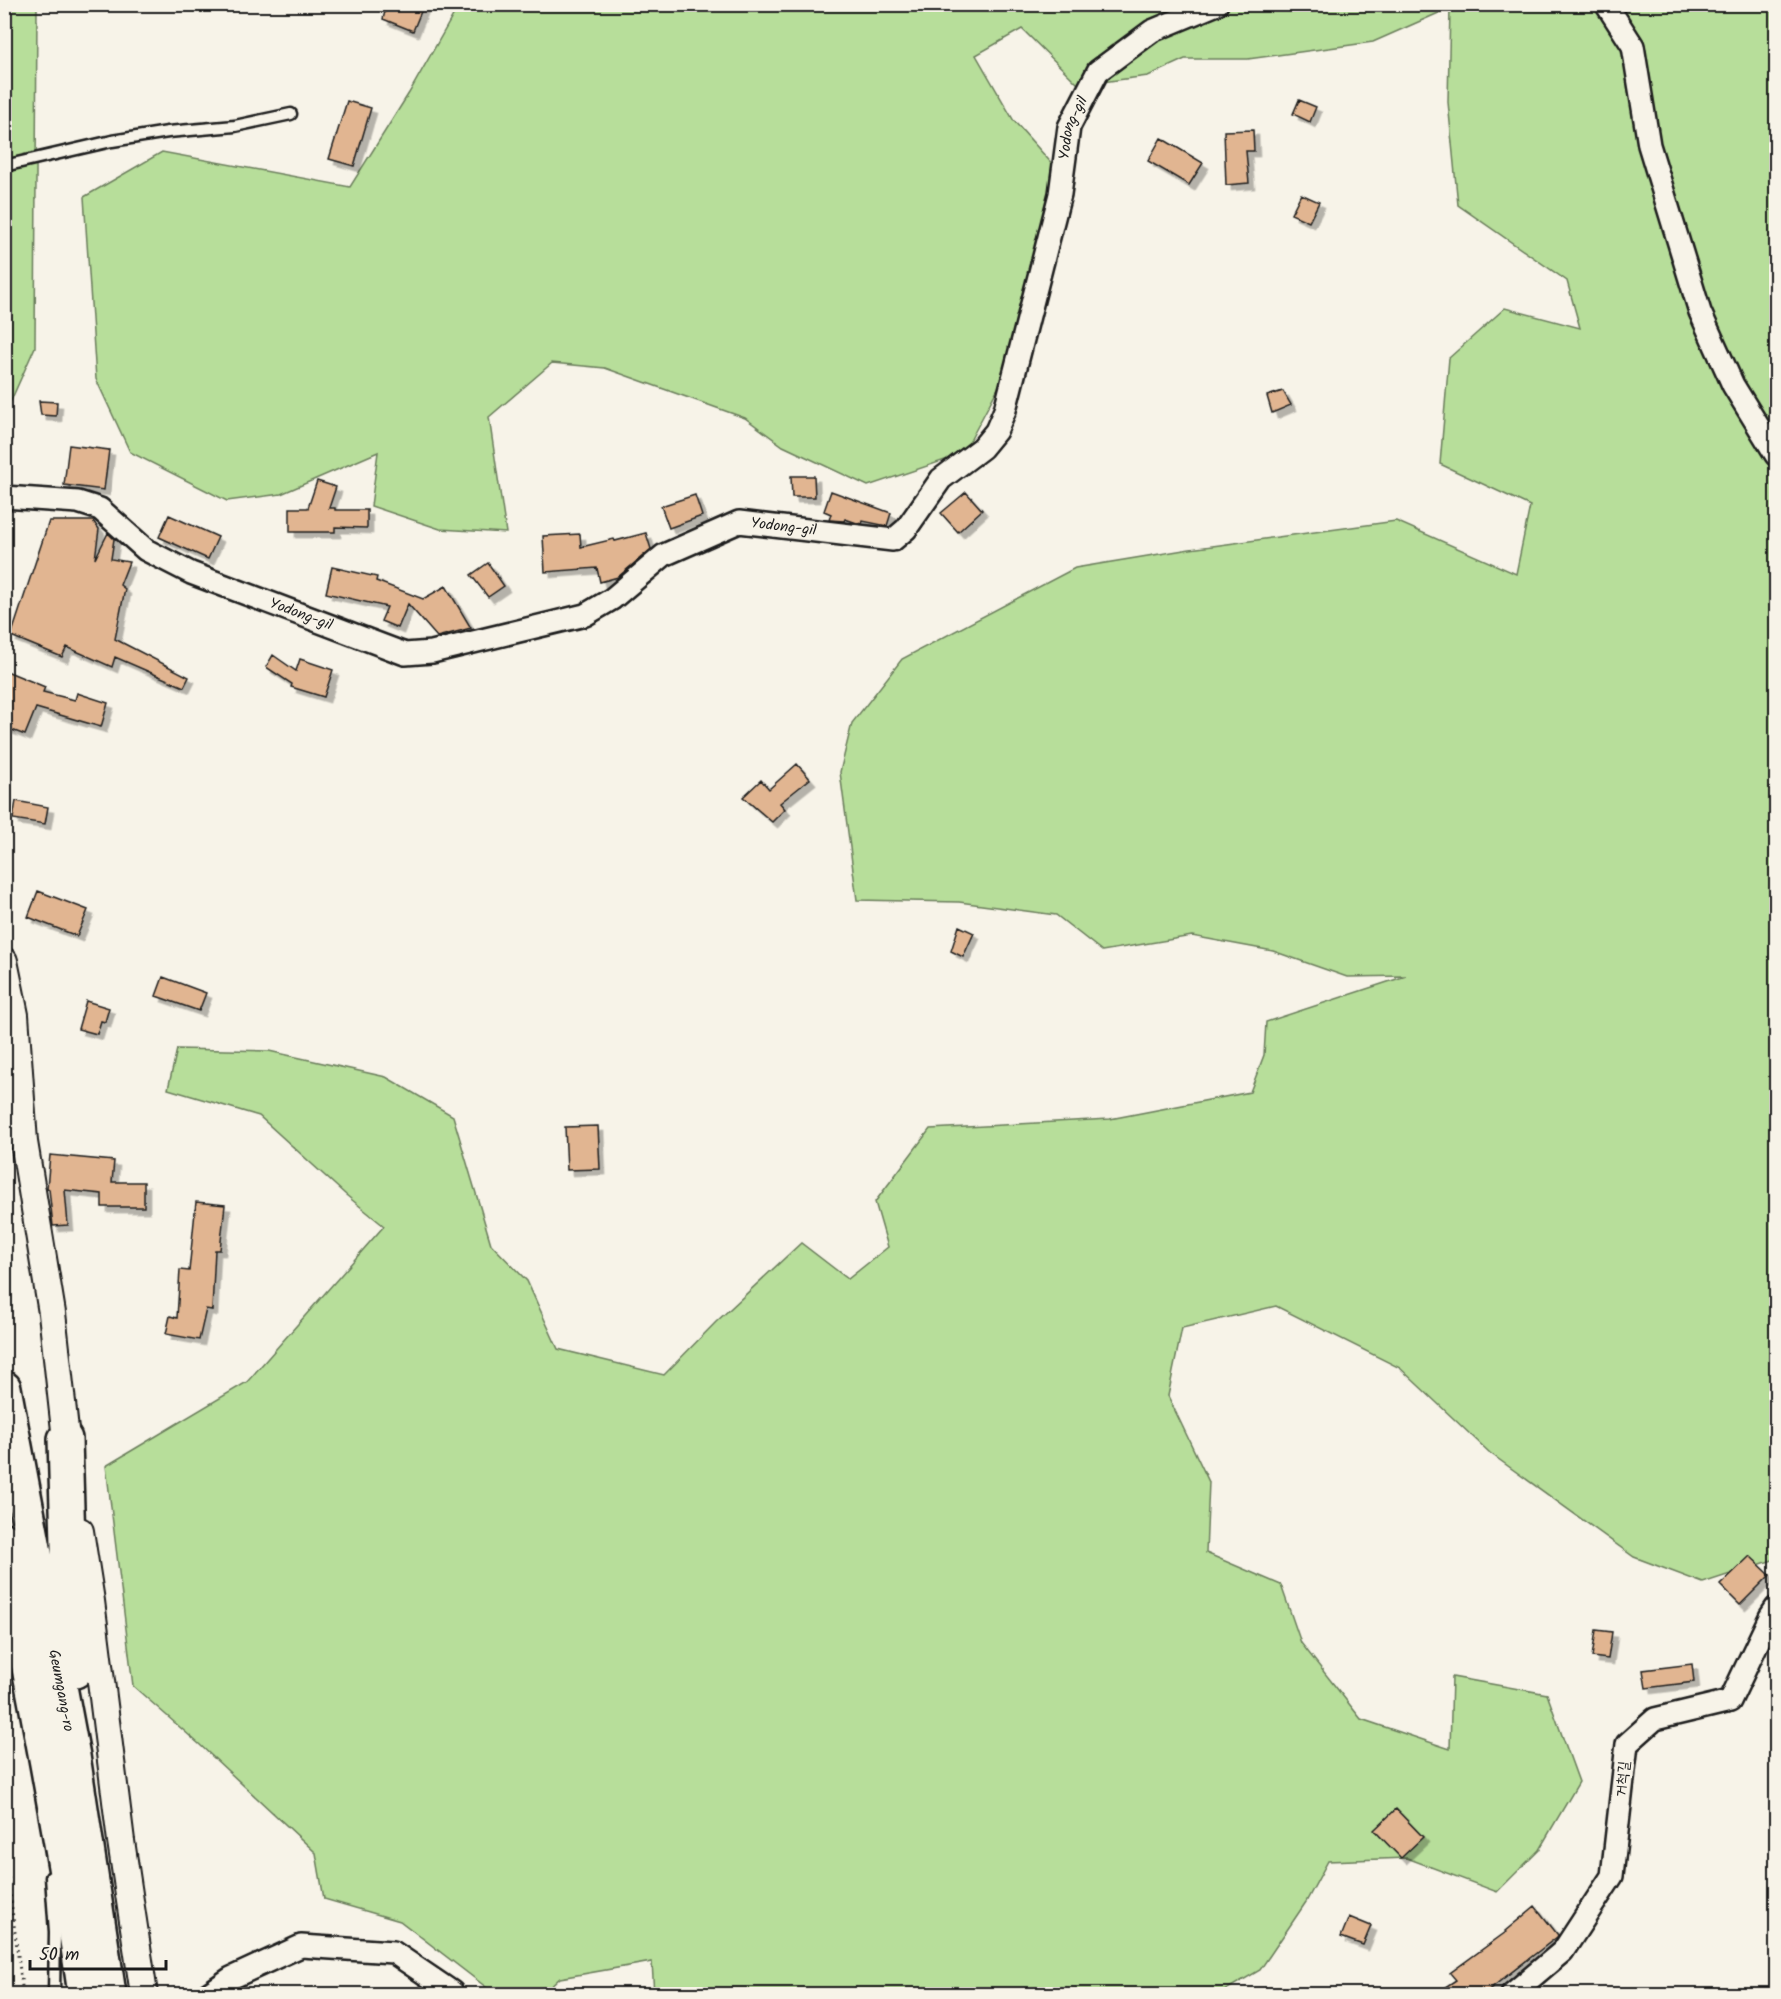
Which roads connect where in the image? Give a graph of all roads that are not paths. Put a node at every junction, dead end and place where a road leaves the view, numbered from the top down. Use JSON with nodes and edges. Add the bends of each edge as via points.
{"nodes":[{"id":1,"x":1217,"y":4,"type":"edge"},
{"id":2,"x":1606,"y":4,"type":"edge"},
{"id":3,"x":291,"y":114,"type":"dead end"},
{"id":4,"x":4,"y":166,"type":"edge"},
{"id":5,"x":1776,"y":455,"type":"edge"},
{"id":6,"x":4,"y":497,"type":"edge"},
{"id":7,"x":4,"y":961,"type":"edge"},
{"id":8,"x":4,"y":1388,"type":"edge"},
{"id":9,"x":65,"y":1440,"type":"junction"},
{"id":10,"x":4,"y":1540,"type":"edge"},
{"id":11,"x":1776,"y":1608,"type":"edge"},
{"id":12,"x":34,"y":1694,"type":"junction"},
{"id":13,"x":49,"y":1839,"type":"dead end"},
{"id":14,"x":51,"y":1863,"type":"dead end"},
{"id":15,"x":452,"y":1992,"type":"dead end"},
{"id":16,"x":54,"y":1995,"type":"edge"},
{"id":17,"x":85,"y":1995,"type":"edge"},
{"id":18,"x":109,"y":1995,"type":"edge"},
{"id":19,"x":116,"y":1995,"type":"edge"},
{"id":20,"x":144,"y":1995,"type":"edge"},
{"id":21,"x":208,"y":1995,"type":"edge"},
{"id":22,"x":1512,"y":1995,"type":"edge"}],
"edges":[{"from":1,"to":6,"type":"street","name":"Yodong-gil","via":[[1152,32],[1098,71],[1069,127],[1060,194],[1005,410],[996,431],[982,448],[941,479],[906,530],[893,540],[739,522],[664,555],[612,599],[585,615],[432,652],[405,654],[191,573],[146,550],[100,509],[78,502]]},
{"from":2,"to":5,"type":"street","via":[[1633,46],[1649,145],[1700,312],[1733,386]]},
{"from":3,"to":4,"type":"lane","via":[[235,126],[112,141]]},
{"from":7,"to":9,"type":"street","via":[[15,1015],[24,1142],[52,1313]]},
{"from":8,"to":18,"type":"highway","name":"Geumgang-ro","via":[[73,1756]]},
{"from":9,"to":19,"type":"highway","via":[[78,1710]]},
{"from":9,"to":20,"type":"street","via":[[91,1601]]},
{"from":10,"to":12,"type":"highway","name":"Geumgang-ro"},
{"from":11,"to":22,"type":"street","name":"거척길","via":[[1730,1701],[1654,1719],[1627,1744],[1612,1876],[1563,1951]]},
{"from":12,"to":13,"type":"lane"},
{"from":12,"to":17,"type":"highway","name":"Geumgang-ro"},
{"from":14,"to":16,"type":"lane"},
{"from":15,"to":21,"type":"street","via":[[393,1952],[301,1946],[231,1978]]}]}
